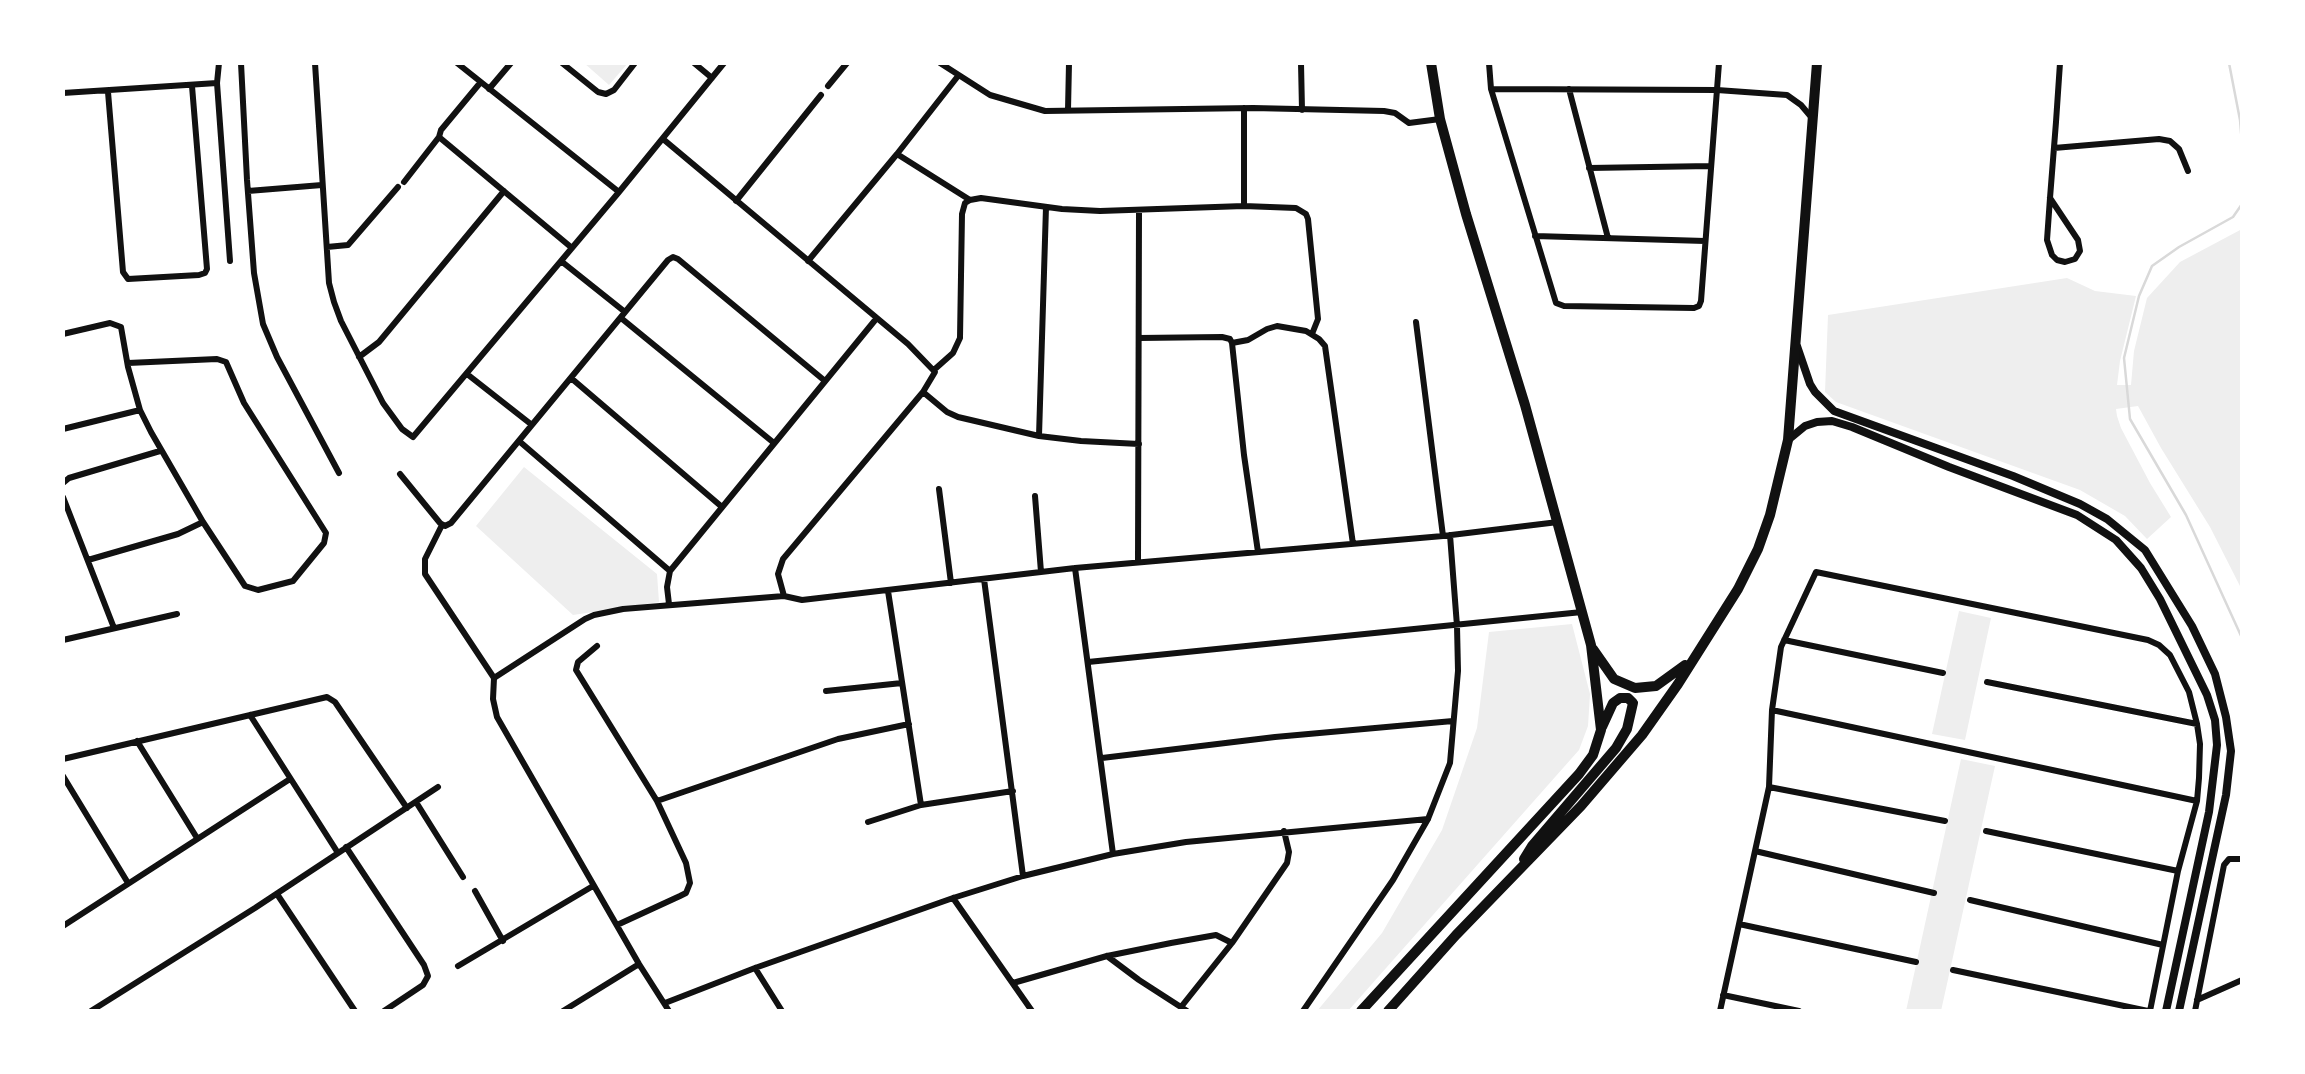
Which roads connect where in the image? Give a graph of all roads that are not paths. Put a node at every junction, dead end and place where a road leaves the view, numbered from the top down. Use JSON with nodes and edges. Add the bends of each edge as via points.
{"nodes":[{"id":1,"x":219,"y":63,"type":"edge"},
{"id":2,"x":241,"y":63,"type":"edge"},
{"id":3,"x":315,"y":63,"type":"edge"},
{"id":4,"x":457,"y":63,"type":"edge"},
{"id":5,"x":511,"y":63,"type":"edge"},
{"id":6,"x":562,"y":63,"type":"edge"},
{"id":7,"x":635,"y":63,"type":"edge"},
{"id":8,"x":694,"y":63,"type":"edge"},
{"id":9,"x":724,"y":63,"type":"edge"},
{"id":10,"x":847,"y":63,"type":"edge"},
{"id":11,"x":940,"y":63,"type":"edge"},
{"id":12,"x":1069,"y":63,"type":"edge"},
{"id":13,"x":1301,"y":63,"type":"edge"},
{"id":14,"x":1431,"y":63,"type":"edge"},
{"id":15,"x":1489,"y":63,"type":"edge"},
{"id":16,"x":1719,"y":63,"type":"edge"},
{"id":17,"x":1817,"y":63,"type":"edge"},
{"id":18,"x":2060,"y":63,"type":"edge"},
{"id":19,"x":958,"y":76,"type":"junction"},
{"id":20,"x":712,"y":78,"type":"junction"},
{"id":21,"x":217,"y":83,"type":"junction"},
{"id":22,"x":480,"y":83,"type":"junction"},
{"id":23,"x":192,"y":86,"type":"junction"},
{"id":24,"x":828,"y":86,"type":"dead end"},
{"id":25,"x":489,"y":89,"type":"junction"},
{"id":26,"x":1491,"y":89,"type":"junction"},
{"id":27,"x":1569,"y":89,"type":"junction"},
{"id":28,"x":1717,"y":90,"type":"junction"},
{"id":29,"x":108,"y":92,"type":"junction"},
{"id":30,"x":63,"y":93,"type":"edge"},
{"id":31,"x":821,"y":94,"type":"dead end"},
{"id":32,"x":1244,"y":108,"type":"junction"},
{"id":33,"x":1068,"y":110,"type":"junction"},
{"id":34,"x":1302,"y":110,"type":"junction"},
{"id":35,"x":1440,"y":119,"type":"junction"},
{"id":36,"x":1812,"y":119,"type":"junction"},
{"id":37,"x":439,"y":138,"type":"junction"},
{"id":38,"x":663,"y":139,"type":"junction"},
{"id":39,"x":2054,"y":148,"type":"junction"},
{"id":40,"x":897,"y":154,"type":"junction"},
{"id":41,"x":1711,"y":166,"type":"junction"},
{"id":42,"x":1589,"y":168,"type":"junction"},
{"id":43,"x":2188,"y":171,"type":"dead end"},
{"id":44,"x":322,"y":185,"type":"junction"},
{"id":45,"x":248,"y":191,"type":"junction"},
{"id":46,"x":504,"y":191,"type":"junction"},
{"id":47,"x":619,"y":192,"type":"junction"},
{"id":48,"x":2050,"y":198,"type":"junction"},
{"id":49,"x":970,"y":200,"type":"junction"},
{"id":50,"x":736,"y":201,"type":"junction"},
{"id":51,"x":1244,"y":206,"type":"junction"},
{"id":52,"x":1046,"y":207,"type":"junction"},
{"id":53,"x":1139,"y":210,"type":"junction"},
{"id":54,"x":1535,"y":236,"type":"junction"},
{"id":55,"x":1608,"y":238,"type":"junction"},
{"id":56,"x":1705,"y":241,"type":"junction"},
{"id":57,"x":327,"y":247,"type":"junction"},
{"id":58,"x":572,"y":248,"type":"junction"},
{"id":59,"x":230,"y":261,"type":"dead end"},
{"id":60,"x":561,"y":261,"type":"junction"},
{"id":61,"x":808,"y":261,"type":"junction"},
{"id":62,"x":623,"y":315,"type":"junction"},
{"id":63,"x":876,"y":319,"type":"junction"},
{"id":64,"x":1416,"y":322,"type":"dead end"},
{"id":65,"x":63,"y":334,"type":"edge"},
{"id":66,"x":1312,"y":334,"type":"junction"},
{"id":67,"x":1139,"y":338,"type":"junction"},
{"id":68,"x":1796,"y":343,"type":"junction"},
{"id":69,"x":1233,"y":344,"type":"junction"},
{"id":70,"x":359,"y":357,"type":"junction"},
{"id":71,"x":128,"y":363,"type":"junction"},
{"id":72,"x":935,"y":369,"type":"junction"},
{"id":73,"x":467,"y":373,"type":"junction"},
{"id":74,"x":571,"y":378,"type":"junction"},
{"id":75,"x":825,"y":381,"type":"junction"},
{"id":76,"x":923,"y":392,"type":"junction"},
{"id":77,"x":141,"y":410,"type":"junction"},
{"id":78,"x":532,"y":425,"type":"junction"},
{"id":79,"x":63,"y":429,"type":"edge"},
{"id":80,"x":1039,"y":436,"type":"junction"},
{"id":81,"x":1787,"y":440,"type":"junction"},
{"id":82,"x":519,"y":441,"type":"junction"},
{"id":83,"x":774,"y":443,"type":"junction"},
{"id":84,"x":1139,"y":444,"type":"junction"},
{"id":85,"x":160,"y":451,"type":"junction"},
{"id":86,"x":339,"y":473,"type":"dead end"},
{"id":87,"x":400,"y":474,"type":"dead end"},
{"id":88,"x":63,"y":483,"type":"edge"},
{"id":89,"x":939,"y":489,"type":"dead end"},
{"id":90,"x":1035,"y":496,"type":"dead end"},
{"id":91,"x":63,"y":497,"type":"edge"},
{"id":92,"x":722,"y":507,"type":"junction"},
{"id":93,"x":202,"y":522,"type":"junction"},
{"id":94,"x":1558,"y":523,"type":"junction"},
{"id":95,"x":442,"y":525,"type":"junction"},
{"id":96,"x":1447,"y":536,"type":"junction"},
{"id":97,"x":1353,"y":544,"type":"junction"},
{"id":98,"x":1258,"y":552,"type":"junction"},
{"id":99,"x":88,"y":561,"type":"junction"},
{"id":100,"x":1138,"y":562,"type":"junction"},
{"id":101,"x":1075,"y":568,"type":"junction"},
{"id":102,"x":670,"y":571,"type":"junction"},
{"id":103,"x":1041,"y":572,"type":"junction"},
{"id":104,"x":984,"y":579,"type":"junction"},
{"id":105,"x":951,"y":583,"type":"junction"},
{"id":106,"x":888,"y":591,"type":"junction"},
{"id":107,"x":784,"y":596,"type":"junction"},
{"id":108,"x":670,"y":604,"type":"junction"},
{"id":109,"x":1581,"y":609,"type":"junction"},
{"id":110,"x":177,"y":614,"type":"dead end"},
{"id":111,"x":1457,"y":626,"type":"junction"},
{"id":112,"x":114,"y":628,"type":"junction"},
{"id":113,"x":63,"y":640,"type":"edge"},
{"id":114,"x":1784,"y":640,"type":"junction"},
{"id":115,"x":1591,"y":645,"type":"junction"},
{"id":116,"x":597,"y":646,"type":"dead end"},
{"id":117,"x":1692,"y":659,"type":"junction"},
{"id":118,"x":1088,"y":662,"type":"junction"},
{"id":119,"x":1943,"y":673,"type":"dead end"},
{"id":120,"x":494,"y":678,"type":"junction"},
{"id":121,"x":1987,"y":681,"type":"dead end"},
{"id":122,"x":902,"y":682,"type":"junction"},
{"id":123,"x":826,"y":691,"type":"dead end"},
{"id":124,"x":1772,"y":710,"type":"junction"},
{"id":125,"x":250,"y":715,"type":"junction"},
{"id":126,"x":1453,"y":721,"type":"junction"},
{"id":127,"x":909,"y":724,"type":"junction"},
{"id":128,"x":2197,"y":724,"type":"junction"},
{"id":129,"x":1601,"y":730,"type":"junction"},
{"id":130,"x":137,"y":741,"type":"junction"},
{"id":131,"x":1102,"y":758,"type":"junction"},
{"id":132,"x":63,"y":759,"type":"edge"},
{"id":133,"x":63,"y":776,"type":"edge"},
{"id":134,"x":290,"y":779,"type":"junction"},
{"id":135,"x":438,"y":787,"type":"dead end"},
{"id":136,"x":1769,"y":787,"type":"junction"},
{"id":137,"x":1013,"y":791,"type":"junction"},
{"id":138,"x":657,"y":801,"type":"junction"},
{"id":139,"x":2197,"y":801,"type":"junction"},
{"id":140,"x":416,"y":802,"type":"junction"},
{"id":141,"x":921,"y":805,"type":"junction"},
{"id":142,"x":407,"y":808,"type":"junction"},
{"id":143,"x":1428,"y":819,"type":"junction"},
{"id":144,"x":1945,"y":821,"type":"dead end"},
{"id":145,"x":868,"y":822,"type":"dead end"},
{"id":146,"x":1284,"y":831,"type":"junction"},
{"id":147,"x":1986,"y":831,"type":"dead end"},
{"id":148,"x":197,"y":838,"type":"junction"},
{"id":149,"x":346,"y":847,"type":"junction"},
{"id":150,"x":1755,"y":851,"type":"junction"},
{"id":151,"x":338,"y":853,"type":"junction"},
{"id":152,"x":1113,"y":854,"type":"junction"},
{"id":153,"x":2242,"y":859,"type":"edge"},
{"id":154,"x":2178,"y":871,"type":"junction"},
{"id":155,"x":1023,"y":876,"type":"junction"},
{"id":156,"x":463,"y":877,"type":"dead end"},
{"id":157,"x":1511,"y":879,"type":"junction"},
{"id":158,"x":128,"y":883,"type":"junction"},
{"id":159,"x":593,"y":886,"type":"junction"},
{"id":160,"x":475,"y":891,"type":"dead end"},
{"id":161,"x":1934,"y":893,"type":"dead end"},
{"id":162,"x":277,"y":894,"type":"junction"},
{"id":163,"x":953,"y":898,"type":"junction"},
{"id":164,"x":1970,"y":900,"type":"dead end"},
{"id":165,"x":1739,"y":924,"type":"junction"},
{"id":166,"x":617,"y":925,"type":"junction"},
{"id":167,"x":63,"y":926,"type":"edge"},
{"id":168,"x":503,"y":941,"type":"junction"},
{"id":169,"x":1232,"y":943,"type":"junction"},
{"id":170,"x":2163,"y":945,"type":"junction"},
{"id":171,"x":1107,"y":956,"type":"junction"},
{"id":172,"x":1916,"y":962,"type":"dead end"},
{"id":173,"x":639,"y":964,"type":"junction"},
{"id":174,"x":458,"y":966,"type":"dead end"},
{"id":175,"x":755,"y":968,"type":"junction"},
{"id":176,"x":1954,"y":970,"type":"dead end"},
{"id":177,"x":2242,"y":980,"type":"edge"},
{"id":178,"x":1013,"y":983,"type":"junction"},
{"id":179,"x":1723,"y":995,"type":"junction"},
{"id":180,"x":2197,"y":1000,"type":"junction"},
{"id":181,"x":665,"y":1003,"type":"junction"},
{"id":182,"x":1184,"y":1009,"type":"edge"},
{"id":183,"x":91,"y":1011,"type":"edge"},
{"id":184,"x":355,"y":1011,"type":"edge"},
{"id":185,"x":384,"y":1011,"type":"edge"},
{"id":186,"x":563,"y":1011,"type":"edge"},
{"id":187,"x":669,"y":1011,"type":"edge"},
{"id":188,"x":782,"y":1011,"type":"edge"},
{"id":189,"x":1032,"y":1011,"type":"edge"},
{"id":190,"x":1303,"y":1011,"type":"edge"},
{"id":191,"x":1361,"y":1011,"type":"edge"},
{"id":192,"x":1388,"y":1011,"type":"edge"},
{"id":193,"x":1720,"y":1011,"type":"edge"},
{"id":194,"x":1799,"y":1011,"type":"edge"},
{"id":195,"x":2149,"y":1011,"type":"edge"},
{"id":196,"x":2166,"y":1011,"type":"edge"},
{"id":197,"x":2179,"y":1011,"type":"edge"},
{"id":198,"x":2195,"y":1011,"type":"edge"}],
"edges":[{"from":1,"to":21,"type":"street"},
{"from":2,"to":45,"type":"street"},
{"from":3,"to":44,"type":"street"},
{"from":4,"to":22,"type":"street"},
{"from":5,"to":25,"type":"street"},
{"from":6,"to":7,"type":"street","via":[[606,94]]},
{"from":8,"to":20,"type":"street"},
{"from":9,"to":20,"type":"street"},
{"from":10,"to":24,"type":"street"},
{"from":11,"to":19,"type":"street"},
{"from":12,"to":33,"type":"street"},
{"from":13,"to":34,"type":"street"},
{"from":14,"to":35,"type":"main road"},
{"from":15,"to":26,"type":"street"},
{"from":16,"to":28,"type":"street"},
{"from":17,"to":36,"type":"main road"},
{"from":18,"to":39,"type":"street"},
{"from":19,"to":33,"type":"street","via":[[1017,104],[1045,111]]},
{"from":19,"to":40,"type":"street"},
{"from":20,"to":38,"type":"street"},
{"from":21,"to":23,"type":"street"},
{"from":21,"to":59,"type":"street"},
{"from":22,"to":25,"type":"street"},
{"from":22,"to":37,"type":"street"},
{"from":23,"to":29,"type":"street"},
{"from":23,"to":29,"type":"street","via":[[205,273],[128,279],[122,272]]},
{"from":25,"to":47,"type":"street"},
{"from":26,"to":27,"type":"street"},
{"from":26,"to":54,"type":"street"},
{"from":27,"to":28,"type":"street"},
{"from":27,"to":42,"type":"street"},
{"from":28,"to":36,"type":"street","via":[[1787,95]]},
{"from":28,"to":41,"type":"street"},
{"from":29,"to":30,"type":"street"},
{"from":31,"to":50,"type":"street"},
{"from":32,"to":33,"type":"street"},
{"from":32,"to":34,"type":"street"},
{"from":32,"to":51,"type":"street"},
{"from":34,"to":35,"type":"street","via":[[1390,111],[1413,123]]},
{"from":35,"to":94,"type":"main road"},
{"from":36,"to":68,"type":"main road"},
{"from":37,"to":46,"type":"street"},
{"from":37,"to":57,"type":"street","via":[[348,245]]},
{"from":38,"to":47,"type":"street"},
{"from":38,"to":50,"type":"street"},
{"from":39,"to":43,"type":"street","via":[[2159,139],[2179,149]]},
{"from":39,"to":48,"type":"street"},
{"from":40,"to":49,"type":"street"},
{"from":40,"to":61,"type":"street"},
{"from":41,"to":42,"type":"street"},
{"from":41,"to":56,"type":"street"},
{"from":42,"to":55,"type":"street"},
{"from":44,"to":45,"type":"street"},
{"from":44,"to":57,"type":"street"},
{"from":45,"to":86,"type":"street","via":[[254,273],[266,334]]},
{"from":46,"to":58,"type":"street"},
{"from":46,"to":70,"type":"street","via":[[379,342]]},
{"from":47,"to":58,"type":"street"},
{"from":48,"to":48,"type":"street","via":[[2049,248],[2057,261],[2075,259],[2080,251],[2078,240]]},
{"from":49,"to":52,"type":"street"},
{"from":49,"to":72,"type":"street","via":[[962,214],[960,338],[953,353]]},
{"from":50,"to":61,"type":"street"},
{"from":51,"to":53,"type":"street"},
{"from":51,"to":66,"type":"street","via":[[1290,207],[1301,210],[1308,219],[1318,319]]},
{"from":52,"to":53,"type":"street"},
{"from":52,"to":80,"type":"street"},
{"from":53,"to":67,"type":"street"},
{"from":54,"to":55,"type":"street"},
{"from":54,"to":56,"type":"street","via":[[1554,301],[1564,306],[1696,307],[1701,301]]},
{"from":55,"to":56,"type":"street"},
{"from":57,"to":70,"type":"street","via":[[334,302]]},
{"from":58,"to":60,"type":"street"},
{"from":60,"to":62,"type":"street"},
{"from":60,"to":73,"type":"street"},
{"from":61,"to":63,"type":"street"},
{"from":62,"to":74,"type":"street"},
{"from":62,"to":75,"type":"street","via":[[668,260],[676,258]]},
{"from":62,"to":83,"type":"street"},
{"from":63,"to":72,"type":"street"},
{"from":63,"to":75,"type":"street"},
{"from":64,"to":96,"type":"street"},
{"from":65,"to":71,"type":"street","via":[[118,324]]},
{"from":66,"to":69,"type":"street","via":[[1277,326]]},
{"from":66,"to":97,"type":"street","via":[[1327,352]]},
{"from":67,"to":69,"type":"street","via":[[1222,337]]},
{"from":67,"to":84,"type":"street"},
{"from":68,"to":81,"type":"main road"},
{"from":68,"to":197,"type":"main road","via":[[1810,384],[1834,411],[2012,476],[2107,519],[2146,550],[2192,626],[2215,674],[2231,751],[2226,795]]},
{"from":69,"to":98,"type":"street"},
{"from":70,"to":73,"type":"street","via":[[383,403],[413,437]]},
{"from":71,"to":77,"type":"street"},
{"from":71,"to":93,"type":"street","via":[[226,362],[244,403],[326,533],[324,543],[293,581],[258,590],[245,586]]},
{"from":72,"to":76,"type":"street"},
{"from":73,"to":78,"type":"street"},
{"from":74,"to":78,"type":"street"},
{"from":74,"to":92,"type":"street"},
{"from":75,"to":83,"type":"street"},
{"from":76,"to":80,"type":"street","via":[[958,417]]},
{"from":76,"to":107,"type":"street","via":[[783,559],[778,574]]},
{"from":77,"to":79,"type":"street"},
{"from":77,"to":85,"type":"street"},
{"from":78,"to":82,"type":"street"},
{"from":80,"to":84,"type":"street"},
{"from":81,"to":117,"type":"main road","via":[[1758,549]]},
{"from":81,"to":196,"type":"main road","via":[[1805,426],[1832,421],[2077,515],[2125,549],[2160,599],[2207,695],[2217,745],[2209,812]]},
{"from":82,"to":95,"type":"street","via":[[454,520]]},
{"from":82,"to":102,"type":"street"},
{"from":83,"to":92,"type":"street"},
{"from":84,"to":100,"type":"street"},
{"from":85,"to":88,"type":"street"},
{"from":85,"to":93,"type":"street"},
{"from":87,"to":95,"type":"street"},
{"from":89,"to":105,"type":"street"},
{"from":90,"to":103,"type":"street"},
{"from":91,"to":99,"type":"street"},
{"from":92,"to":102,"type":"street"},
{"from":93,"to":99,"type":"street","via":[[178,534]]},
{"from":94,"to":96,"type":"street"},
{"from":94,"to":109,"type":"main road"},
{"from":95,"to":120,"type":"street","via":[[425,559],[425,574]]},
{"from":96,"to":97,"type":"street"},
{"from":96,"to":111,"type":"street"},
{"from":97,"to":98,"type":"street"},
{"from":98,"to":100,"type":"street"},
{"from":99,"to":112,"type":"street"},
{"from":100,"to":101,"type":"street"},
{"from":101,"to":103,"type":"street"},
{"from":101,"to":118,"type":"street"},
{"from":102,"to":108,"type":"street"},
{"from":103,"to":104,"type":"street"},
{"from":104,"to":105,"type":"street"},
{"from":104,"to":137,"type":"street"},
{"from":105,"to":106,"type":"street"},
{"from":106,"to":107,"type":"street","via":[[802,600]]},
{"from":106,"to":122,"type":"street"},
{"from":107,"to":108,"type":"street"},
{"from":108,"to":120,"type":"street","via":[[594,615]]},
{"from":109,"to":111,"type":"street"},
{"from":109,"to":115,"type":"main road"},
{"from":110,"to":112,"type":"street"},
{"from":111,"to":118,"type":"street"},
{"from":111,"to":126,"type":"street"},
{"from":112,"to":113,"type":"street"},
{"from":114,"to":119,"type":"street"},
{"from":114,"to":124,"type":"street"},
{"from":114,"to":128,"type":"street","via":[[1816,572],[2148,640],[2170,655],[2189,692]]},
{"from":115,"to":117,"type":"main road","via":[[1615,680],[1634,688],[1656,686]]},
{"from":115,"to":129,"type":"main road"},
{"from":116,"to":138,"type":"street","via":[[578,662],[576,670]]},
{"from":117,"to":157,"type":"main road","via":[[1642,735]]},
{"from":118,"to":131,"type":"street"},
{"from":120,"to":159,"type":"street","via":[[497,717]]},
{"from":121,"to":128,"type":"street"},
{"from":122,"to":123,"type":"street"},
{"from":122,"to":127,"type":"street"},
{"from":124,"to":136,"type":"street"},
{"from":124,"to":139,"type":"street"},
{"from":125,"to":130,"type":"street"},
{"from":125,"to":134,"type":"street"},
{"from":125,"to":142,"type":"street","via":[[327,696]]},
{"from":126,"to":131,"type":"street"},
{"from":126,"to":143,"type":"street","via":[[1450,764]]},
{"from":127,"to":138,"type":"street","via":[[838,739]]},
{"from":127,"to":141,"type":"street"},
{"from":128,"to":139,"type":"street"},
{"from":129,"to":157,"type":"main road","via":[[1613,704],[1628,698],[1633,712],[1616,748],[1532,846]]},
{"from":129,"to":191,"type":"main road","via":[[1594,755]]},
{"from":130,"to":132,"type":"street"},
{"from":130,"to":148,"type":"street"},
{"from":131,"to":152,"type":"street"},
{"from":133,"to":158,"type":"street"},
{"from":134,"to":148,"type":"street"},
{"from":134,"to":151,"type":"street"},
{"from":135,"to":140,"type":"street"},
{"from":136,"to":144,"type":"street"},
{"from":136,"to":150,"type":"street"},
{"from":137,"to":141,"type":"street"},
{"from":137,"to":155,"type":"street"},
{"from":138,"to":166,"type":"street","via":[[687,863],[689,888]]},
{"from":139,"to":154,"type":"street"},
{"from":140,"to":142,"type":"street"},
{"from":140,"to":156,"type":"street"},
{"from":141,"to":145,"type":"street"},
{"from":142,"to":149,"type":"street"},
{"from":143,"to":146,"type":"street"},
{"from":143,"to":190,"type":"street","via":[[1393,880]]},
{"from":146,"to":152,"type":"street"},
{"from":146,"to":169,"type":"street","via":[[1287,863]]},
{"from":147,"to":154,"type":"street"},
{"from":148,"to":158,"type":"street"},
{"from":149,"to":151,"type":"street"},
{"from":149,"to":185,"type":"street","via":[[428,976],[424,985]]},
{"from":150,"to":161,"type":"street"},
{"from":150,"to":165,"type":"street"},
{"from":151,"to":162,"type":"street"},
{"from":152,"to":155,"type":"street"},
{"from":153,"to":180,"type":"street","via":[[2229,859],[2224,865]]},
{"from":154,"to":170,"type":"street"},
{"from":155,"to":163,"type":"street"},
{"from":157,"to":192,"type":"main road"},
{"from":158,"to":167,"type":"street"},
{"from":159,"to":166,"type":"street"},
{"from":159,"to":168,"type":"street"},
{"from":160,"to":168,"type":"street"},
{"from":162,"to":183,"type":"street"},
{"from":162,"to":184,"type":"street"},
{"from":163,"to":175,"type":"street"},
{"from":163,"to":178,"type":"street"},
{"from":164,"to":170,"type":"street"},
{"from":165,"to":172,"type":"street"},
{"from":165,"to":179,"type":"street"},
{"from":166,"to":173,"type":"street"},
{"from":168,"to":174,"type":"street"},
{"from":169,"to":171,"type":"street","via":[[1216,935]]},
{"from":169,"to":182,"type":"street"},
{"from":170,"to":195,"type":"street"},
{"from":171,"to":178,"type":"street"},
{"from":171,"to":182,"type":"street"},
{"from":173,"to":181,"type":"street"},
{"from":173,"to":186,"type":"street"},
{"from":175,"to":181,"type":"street"},
{"from":175,"to":188,"type":"street"},
{"from":176,"to":195,"type":"street"},
{"from":177,"to":180,"type":"street"},
{"from":178,"to":189,"type":"street"},
{"from":179,"to":193,"type":"street"},
{"from":179,"to":194,"type":"street"},
{"from":180,"to":198,"type":"street"},
{"from":181,"to":187,"type":"street"}]}
